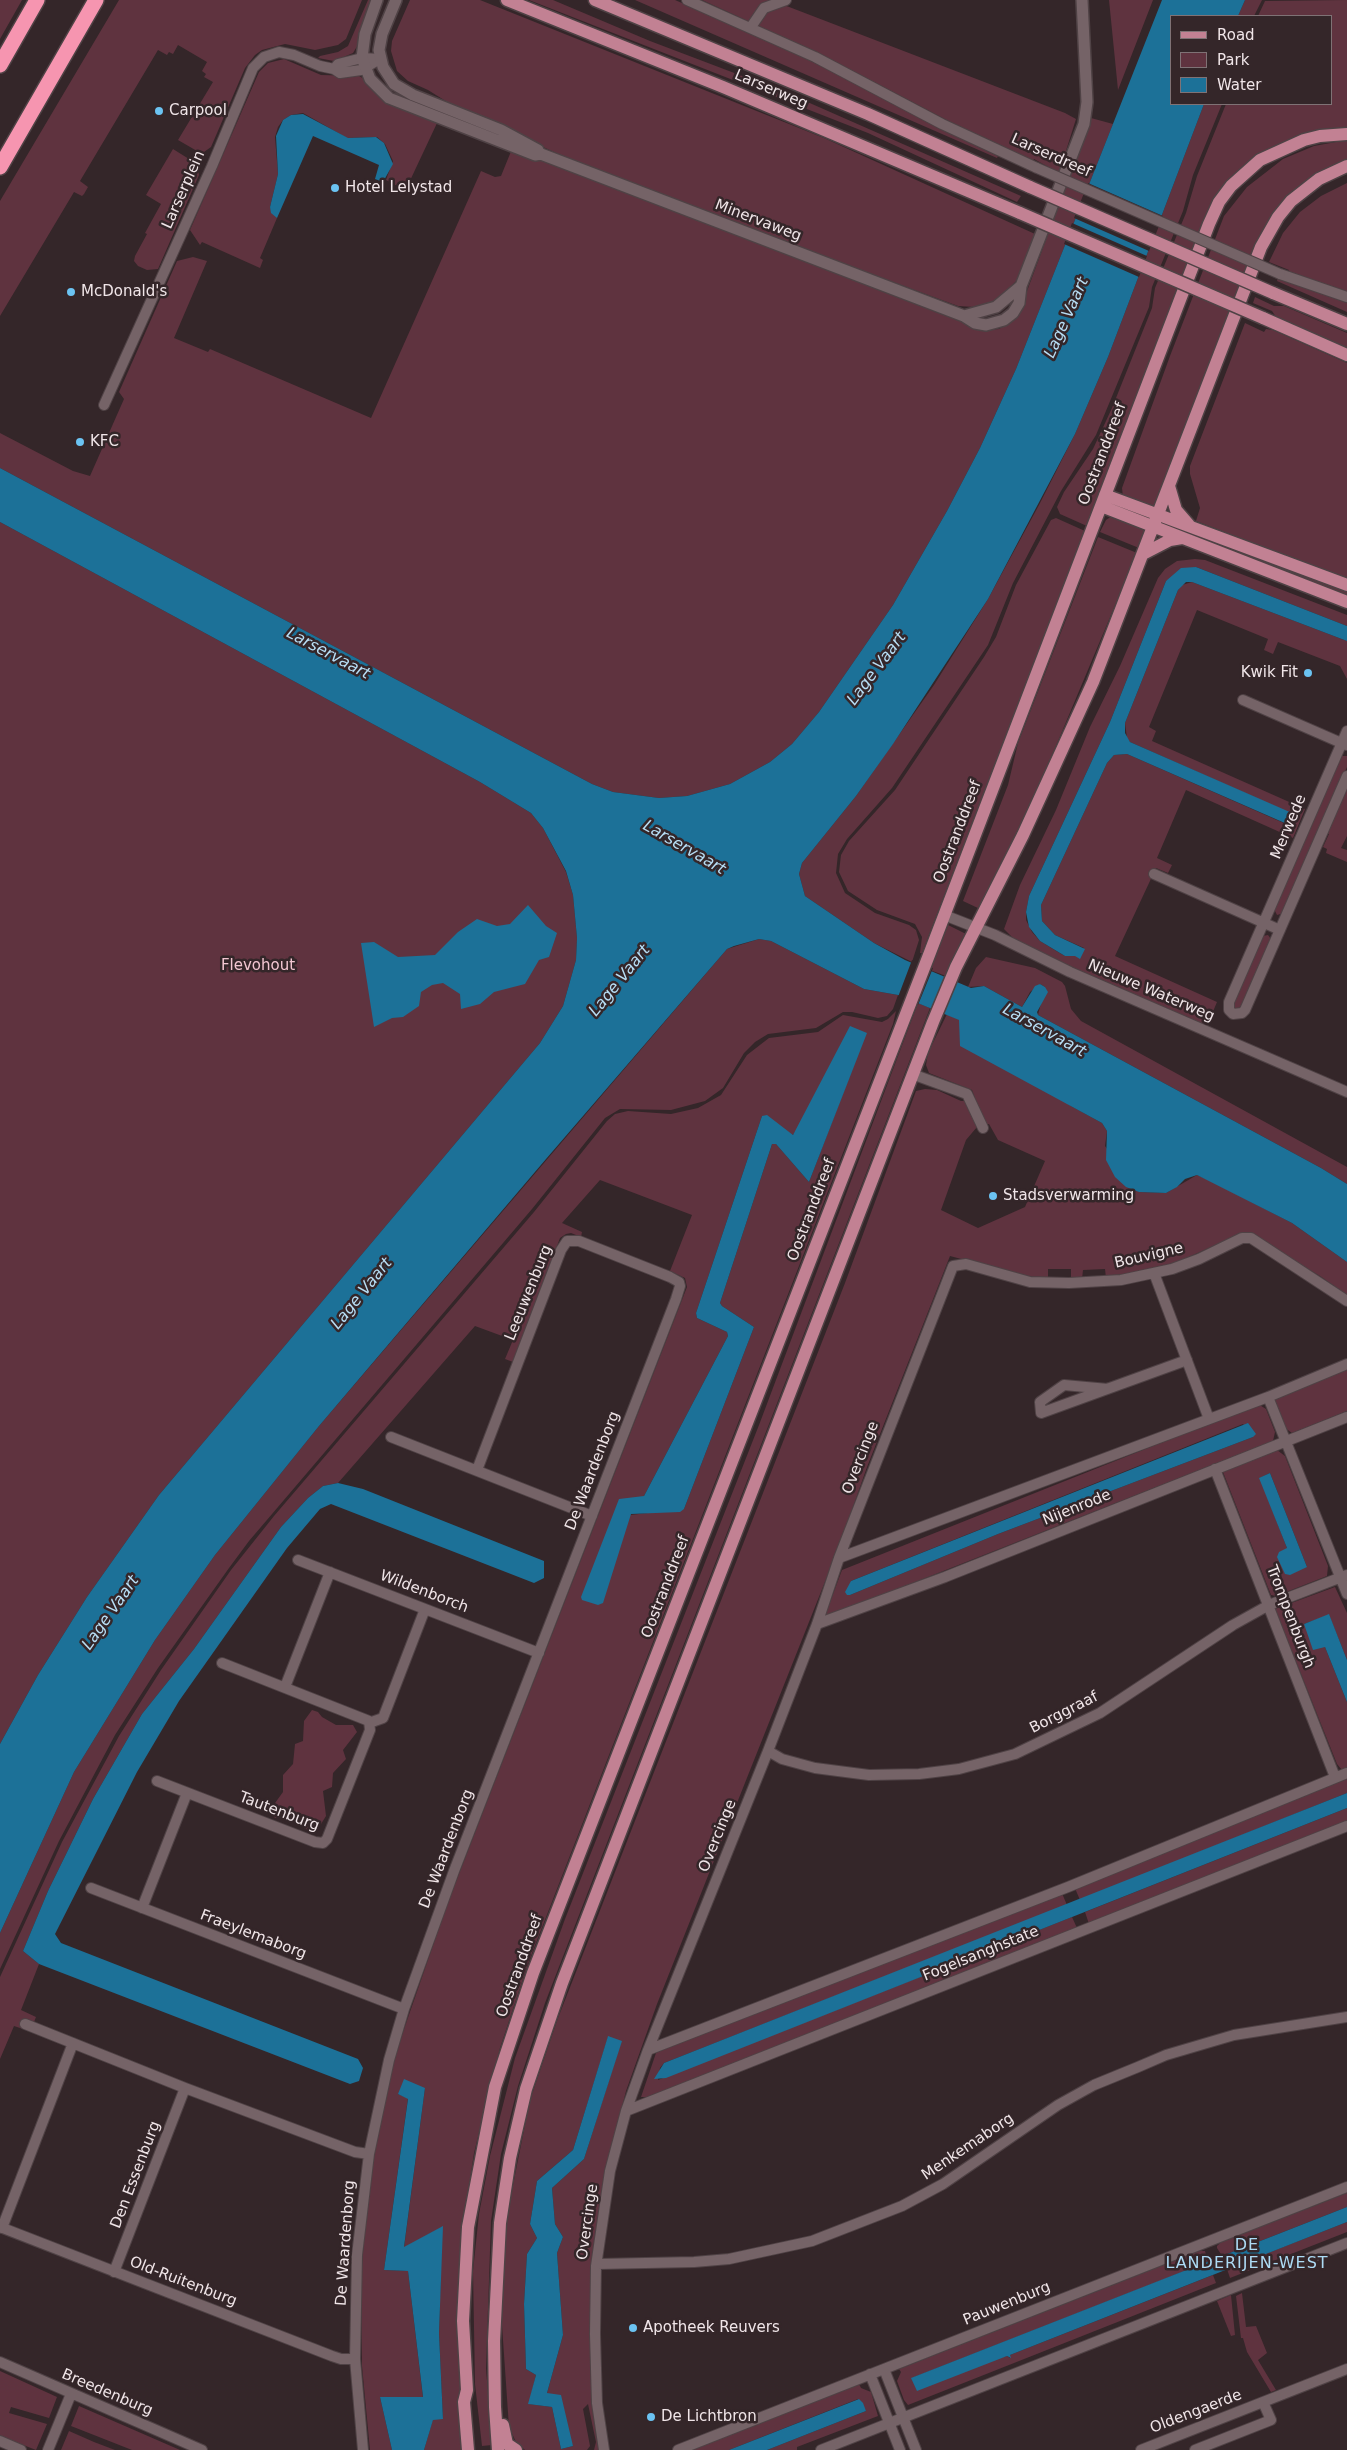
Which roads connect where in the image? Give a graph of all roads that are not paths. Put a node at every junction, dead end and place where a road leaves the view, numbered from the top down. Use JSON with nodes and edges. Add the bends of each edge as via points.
{"nodes":[{"id":1,"x":37,"y":0,"type":"edge"},
{"id":2,"x":96,"y":0,"type":"edge"},
{"id":3,"x":377,"y":0,"type":"edge"},
{"id":4,"x":396,"y":0,"type":"edge"},
{"id":5,"x":508,"y":0,"type":"edge"},
{"id":6,"x":595,"y":0,"type":"edge"},
{"id":7,"x":687,"y":0,"type":"edge"},
{"id":8,"x":786,"y":0,"type":"edge"},
{"id":9,"x":1082,"y":0,"type":"edge"},
{"id":10,"x":751,"y":27,"type":"junction"},
{"id":11,"x":380,"y":59,"type":"junction"},
{"id":12,"x":364,"y":63,"type":"junction"},
{"id":13,"x":0,"y":65,"type":"edge"},
{"id":14,"x":1347,"y":134,"type":"edge"},
{"id":15,"x":541,"y":154,"type":"junction"},
{"id":16,"x":1347,"y":166,"type":"edge"},
{"id":17,"x":0,"y":168,"type":"edge"},
{"id":18,"x":1021,"y":286,"type":"junction"},
{"id":19,"x":1347,"y":297,"type":"edge"},
{"id":20,"x":964,"y":316,"type":"junction"},
{"id":21,"x":1347,"y":324,"type":"edge"},
{"id":22,"x":1347,"y":355,"type":"edge"},
{"id":23,"x":104,"y":405,"type":"dead end"},
{"id":24,"x":1169,"y":486,"type":"junction"},
{"id":25,"x":1103,"y":500,"type":"junction"},
{"id":26,"x":1154,"y":520,"type":"junction"},
{"id":27,"x":1191,"y":527,"type":"junction"},
{"id":28,"x":1182,"y":538,"type":"junction"},
{"id":29,"x":1143,"y":554,"type":"junction"},
{"id":30,"x":1347,"y":585,"type":"edge"},
{"id":31,"x":1347,"y":602,"type":"edge"},
{"id":32,"x":1243,"y":700,"type":"dead end"},
{"id":33,"x":1347,"y":731,"type":"edge"},
{"id":34,"x":1344,"y":745,"type":"edge"},
{"id":35,"x":1347,"y":776,"type":"edge"},
{"id":36,"x":1154,"y":874,"type":"dead end"},
{"id":37,"x":944,"y":915,"type":"junction"},
{"id":38,"x":1263,"y":923,"type":"junction"},
{"id":39,"x":975,"y":929,"type":"junction"},
{"id":40,"x":1280,"y":930,"type":"junction"},
{"id":41,"x":912,"y":1074,"type":"junction"},
{"id":42,"x":1347,"y":1092,"type":"edge"},
{"id":43,"x":983,"y":1128,"type":"dead end"},
{"id":44,"x":966,"y":1264,"type":"joint"},
{"id":45,"x":1154,"y":1273,"type":"junction"},
{"id":46,"x":680,"y":1284,"type":"joint"},
{"id":47,"x":1347,"y":1301,"type":"edge"},
{"id":48,"x":1187,"y":1360,"type":"junction"},
{"id":49,"x":1347,"y":1364,"type":"edge"},
{"id":50,"x":1108,"y":1388,"type":"junction"},
{"id":51,"x":1268,"y":1397,"type":"junction"},
{"id":52,"x":1347,"y":1417,"type":"edge"},
{"id":53,"x":1209,"y":1419,"type":"junction"},
{"id":54,"x":391,"y":1437,"type":"dead end"},
{"id":55,"x":1286,"y":1441,"type":"junction"},
{"id":56,"x":1215,"y":1469,"type":"junction"},
{"id":57,"x":477,"y":1470,"type":"junction"},
{"id":58,"x":592,"y":1516,"type":"junction"},
{"id":59,"x":839,"y":1558,"type":"junction"},
{"id":60,"x":298,"y":1560,"type":"dead end"},
{"id":61,"x":330,"y":1572,"type":"junction"},
{"id":62,"x":1344,"y":1576,"type":"edge"},
{"id":63,"x":1347,"y":1594,"type":"edge"},
{"id":64,"x":1270,"y":1605,"type":"junction"},
{"id":65,"x":425,"y":1609,"type":"junction"},
{"id":66,"x":817,"y":1624,"type":"junction"},
{"id":67,"x":539,"y":1653,"type":"junction"},
{"id":68,"x":222,"y":1663,"type":"dead end"},
{"id":69,"x":285,"y":1687,"type":"junction"},
{"id":70,"x":369,"y":1722,"type":"junction"},
{"id":71,"x":768,"y":1751,"type":"junction"},
{"id":72,"x":1347,"y":1773,"type":"edge"},
{"id":73,"x":1335,"y":1777,"type":"junction"},
{"id":74,"x":157,"y":1781,"type":"dead end"},
{"id":75,"x":187,"y":1793,"type":"junction"},
{"id":76,"x":1347,"y":1826,"type":"edge"},
{"id":77,"x":91,"y":1888,"type":"dead end"},
{"id":78,"x":142,"y":1908,"type":"junction"},
{"id":79,"x":404,"y":2009,"type":"junction"},
{"id":80,"x":1347,"y":2017,"type":"edge"},
{"id":81,"x":25,"y":2024,"type":"dead end"},
{"id":82,"x":73,"y":2043,"type":"junction"},
{"id":83,"x":648,"y":2050,"type":"junction"},
{"id":84,"x":185,"y":2088,"type":"junction"},
{"id":85,"x":626,"y":2111,"type":"junction"},
{"id":86,"x":369,"y":2154,"type":"junction"},
{"id":87,"x":1347,"y":2186,"type":"edge"},
{"id":88,"x":1,"y":2228,"type":"edge"},
{"id":89,"x":1347,"y":2243,"type":"edge"},
{"id":90,"x":597,"y":2264,"type":"junction"},
{"id":91,"x":114,"y":2272,"type":"junction"},
{"id":92,"x":355,"y":2359,"type":"junction"},
{"id":93,"x":0,"y":2362,"type":"edge"},
{"id":94,"x":884,"y":2369,"type":"junction"},
{"id":95,"x":1347,"y":2369,"type":"edge"},
{"id":96,"x":870,"y":2374,"type":"junction"},
{"id":97,"x":467,"y":2390,"type":"junction"},
{"id":98,"x":71,"y":2394,"type":"junction"},
{"id":99,"x":1263,"y":2402,"type":"junction"},
{"id":100,"x":903,"y":2418,"type":"junction"},
{"id":101,"x":890,"y":2423,"type":"junction"},
{"id":102,"x":0,"y":2441,"type":"edge"},
{"id":103,"x":507,"y":2448,"type":"edge"},
{"id":104,"x":21,"y":2450,"type":"edge"},
{"id":105,"x":48,"y":2450,"type":"edge"},
{"id":106,"x":202,"y":2450,"type":"edge"},
{"id":107,"x":363,"y":2450,"type":"edge"},
{"id":108,"x":468,"y":2450,"type":"edge"},
{"id":109,"x":476,"y":2450,"type":"edge"},
{"id":110,"x":604,"y":2450,"type":"edge"},
{"id":111,"x":678,"y":2450,"type":"edge"},
{"id":112,"x":821,"y":2450,"type":"edge"},
{"id":113,"x":900,"y":2450,"type":"edge"},
{"id":114,"x":916,"y":2450,"type":"edge"},
{"id":115,"x":1141,"y":2450,"type":"edge"},
{"id":116,"x":1195,"y":2450,"type":"edge"}],
"edges":[{"from":1,"to":13,"type":"highway"},
{"from":2,"to":17,"type":"highway"},
{"from":3,"to":12,"type":"street","via":[[365,34]]},
{"from":4,"to":11,"type":"street","via":[[380,42]]},
{"from":5,"to":22,"type":"main road","name":"Larserweg","bridge":true,"via":[[723,87]]},
{"from":6,"to":21,"type":"main road","name":"Larserweg","bridge":true,"via":[[868,114]]},
{"from":7,"to":10,"type":"street","name":"Larserdreef"},
{"from":8,"to":10,"type":"street","via":[[764,8]]},
{"from":9,"to":18,"type":"street","name":"Minervaweg","via":[[1087,102],[1084,124]]},
{"from":10,"to":19,"type":"street","name":"Larserdreef","bridge":true,"via":[[975,140],[1280,274]]},
{"from":11,"to":12,"type":"street","name":"Larserplein"},
{"from":11,"to":15,"type":"street","via":[[387,76],[400,89],[501,130]]},
{"from":12,"to":15,"type":"street","via":[[372,82],[389,98],[535,155]]},
{"from":12,"to":23,"type":"street","name":"Larserplein","via":[[338,64],[334,69],[279,52],[264,57],[253,68]]},
{"from":14,"to":25,"type":"main road","name":"Oostranddreef","via":[[1320,136],[1273,152],[1241,175],[1219,202]]},
{"from":15,"to":20,"type":"street","name":"Minervaweg"},
{"from":16,"to":24,"type":"main road","via":[[1306,188],[1291,201],[1268,232]]},
{"from":18,"to":20,"type":"street","name":"Minervaweg","via":[[996,307]]},
{"from":18,"to":20,"type":"street","name":"Minervaweg","via":[[1019,303],[1004,320],[980,325]]},
{"from":24,"to":26,"type":"main road"},
{"from":24,"to":27,"type":"main road","via":[[1176,510]]},
{"from":25,"to":26,"type":"main road"},
{"from":25,"to":37,"type":"main road","name":"Oostranddreef"},
{"from":26,"to":27,"type":"main road"},
{"from":26,"to":28,"type":"main road"},
{"from":26,"to":29,"type":"main road"},
{"from":27,"to":30,"type":"main road"},
{"from":28,"to":29,"type":"main road","via":[[1170,540]]},
{"from":28,"to":31,"type":"main road"},
{"from":29,"to":39,"type":"main road","via":[[1066,745]]},
{"from":32,"to":34,"type":"street"},
{"from":33,"to":34,"type":"street","name":"Merwede"},
{"from":34,"to":38,"type":"street","name":"Merwede"},
{"from":35,"to":40,"type":"street","name":"Merwede"},
{"from":36,"to":38,"type":"street"},
{"from":37,"to":39,"type":"street","name":"Nieuwe Waterweg"},
{"from":37,"to":97,"type":"main road","name":"Oostranddreef","via":[[533,1973],[495,2087],[468,2226],[464,2321]]},
{"from":38,"to":40,"type":"street"},
{"from":38,"to":40,"type":"street","name":"Merwede","via":[[1229,1002],[1233,1014],[1245,1010]]},
{"from":39,"to":41,"type":"main road"},
{"from":39,"to":42,"type":"street","name":"Nieuwe Waterweg"},
{"from":41,"to":43,"type":"street","via":[[968,1094]]},
{"from":41,"to":103,"type":"main road","via":[[565,1973],[526,2089],[500,2222],[494,2341],[495,2407]]},
{"from":44,"to":45,"type":"street","name":"Bouvigne","via":[[1030,1282],[1121,1280]]},
{"from":44,"to":59,"type":"street","name":"Overcinge","via":[[952,1266]]},
{"from":45,"to":47,"type":"street","name":"Bouvigne","via":[[1199,1259],[1242,1238],[1251,1238]]},
{"from":45,"to":48,"type":"street"},
{"from":46,"to":57,"type":"street","name":"Leeuwenburg","via":[[670,1277],[579,1241],[567,1241]]},
{"from":46,"to":58,"type":"street","name":"De Waardenborg"},
{"from":48,"to":50,"type":"street"},
{"from":48,"to":53,"type":"street"},
{"from":49,"to":51,"type":"street"},
{"from":50,"to":50,"type":"street","via":[[1100,1392],[1041,1412],[1040,1402],[1064,1385]]},
{"from":51,"to":53,"type":"street"},
{"from":51,"to":55,"type":"street"},
{"from":52,"to":55,"type":"street","name":"Nijenrode"},
{"from":53,"to":59,"type":"street"},
{"from":54,"to":57,"type":"street"},
{"from":55,"to":56,"type":"street","name":"Nijenrode"},
{"from":55,"to":62,"type":"street"},
{"from":56,"to":64,"type":"street","name":"Trompenburgh"},
{"from":56,"to":66,"type":"street","name":"Nijenrode","via":[[945,1577]]},
{"from":57,"to":58,"type":"street"},
{"from":58,"to":67,"type":"street","name":"De Waardenborg"},
{"from":59,"to":66,"type":"street","name":"Overcinge"},
{"from":60,"to":61,"type":"street","name":"Wildenborch"},
{"from":61,"to":65,"type":"street","name":"Wildenborch"},
{"from":61,"to":69,"type":"street"},
{"from":62,"to":63,"type":"street"},
{"from":62,"to":64,"type":"street","name":"Borggraaf"},
{"from":64,"to":71,"type":"street","name":"Borggraaf","via":[[1100,1713],[1015,1754],[982,1764],[919,1774],[869,1776],[815,1768]]},
{"from":64,"to":73,"type":"street","name":"Trompenburgh"},
{"from":65,"to":67,"type":"street","name":"Wildenborch"},
{"from":65,"to":70,"type":"street","via":[[383,1718]]},
{"from":66,"to":71,"type":"street","name":"Overcinge"},
{"from":67,"to":79,"type":"street","name":"De Waardenborg"},
{"from":68,"to":69,"type":"street"},
{"from":69,"to":70,"type":"street"},
{"from":70,"to":75,"type":"street","name":"Tautenburg","via":[[370,1730],[330,1833],[323,1843]]},
{"from":71,"to":83,"type":"street","name":"Overcinge"},
{"from":72,"to":73,"type":"street","name":"Fogelsanghstate"},
{"from":73,"to":83,"type":"street","name":"Fogelsanghstate","via":[[1068,1887]]},
{"from":74,"to":75,"type":"street","name":"Tautenburg"},
{"from":75,"to":78,"type":"street"},
{"from":76,"to":85,"type":"street","name":"Fogelsanghstate"},
{"from":77,"to":78,"type":"street","name":"Fraeylemaborg"},
{"from":78,"to":79,"type":"street","name":"Fraeylemaborg"},
{"from":79,"to":86,"type":"street","name":"De Waardenborg","via":[[383,2084]]},
{"from":80,"to":90,"type":"street","name":"Menkemaborg","via":[[1234,2036],[1166,2055],[1120,2074],[1058,2105],[943,2184],[902,2206],[812,2241],[729,2259]]},
{"from":81,"to":82,"type":"street"},
{"from":82,"to":84,"type":"street"},
{"from":82,"to":88,"type":"street"},
{"from":83,"to":85,"type":"street","name":"Overcinge"},
{"from":84,"to":86,"type":"street","via":[[355,2152]]},
{"from":84,"to":91,"type":"street","name":"Den Essenburg"},
{"from":85,"to":90,"type":"street","name":"Overcinge","via":[[610,2171]]},
{"from":86,"to":92,"type":"street","name":"De Waardenborg","via":[[357,2264]]},
{"from":87,"to":94,"type":"street","name":"Pauwenburg"},
{"from":88,"to":91,"type":"street","name":"Old-Ruitenburg"},
{"from":89,"to":100,"type":"street"},
{"from":90,"to":110,"type":"street","name":"Overcinge","via":[[597,2403]]},
{"from":91,"to":92,"type":"street","name":"Old-Ruitenburg","via":[[341,2360]]},
{"from":92,"to":107,"type":"street","name":"De Waardenborg"},
{"from":93,"to":98,"type":"street","name":"Breedenburg"},
{"from":94,"to":96,"type":"street","name":"Pauwenburg"},
{"from":94,"to":100,"type":"street"},
{"from":95,"to":99,"type":"street","name":"Oldengaerde"},
{"from":96,"to":101,"type":"street"},
{"from":96,"to":111,"type":"street","name":"Pauwenburg"},
{"from":97,"to":108,"type":"main road","name":"Oostranddreef","via":[[464,2402]]},
{"from":97,"to":109,"type":"main road","name":"Oostranddreef","via":[[472,2400]]},
{"from":98,"to":105,"type":"street"},
{"from":98,"to":106,"type":"street","name":"Breedenburg"},
{"from":99,"to":115,"type":"street","name":"Oldengaerde"},
{"from":99,"to":116,"type":"street","name":"Oldengaerde","via":[[1271,2420]]},
{"from":100,"to":101,"type":"street"},
{"from":100,"to":114,"type":"street"},
{"from":101,"to":112,"type":"street"},
{"from":101,"to":113,"type":"street"},
{"from":102,"to":104,"type":"street"}]}
